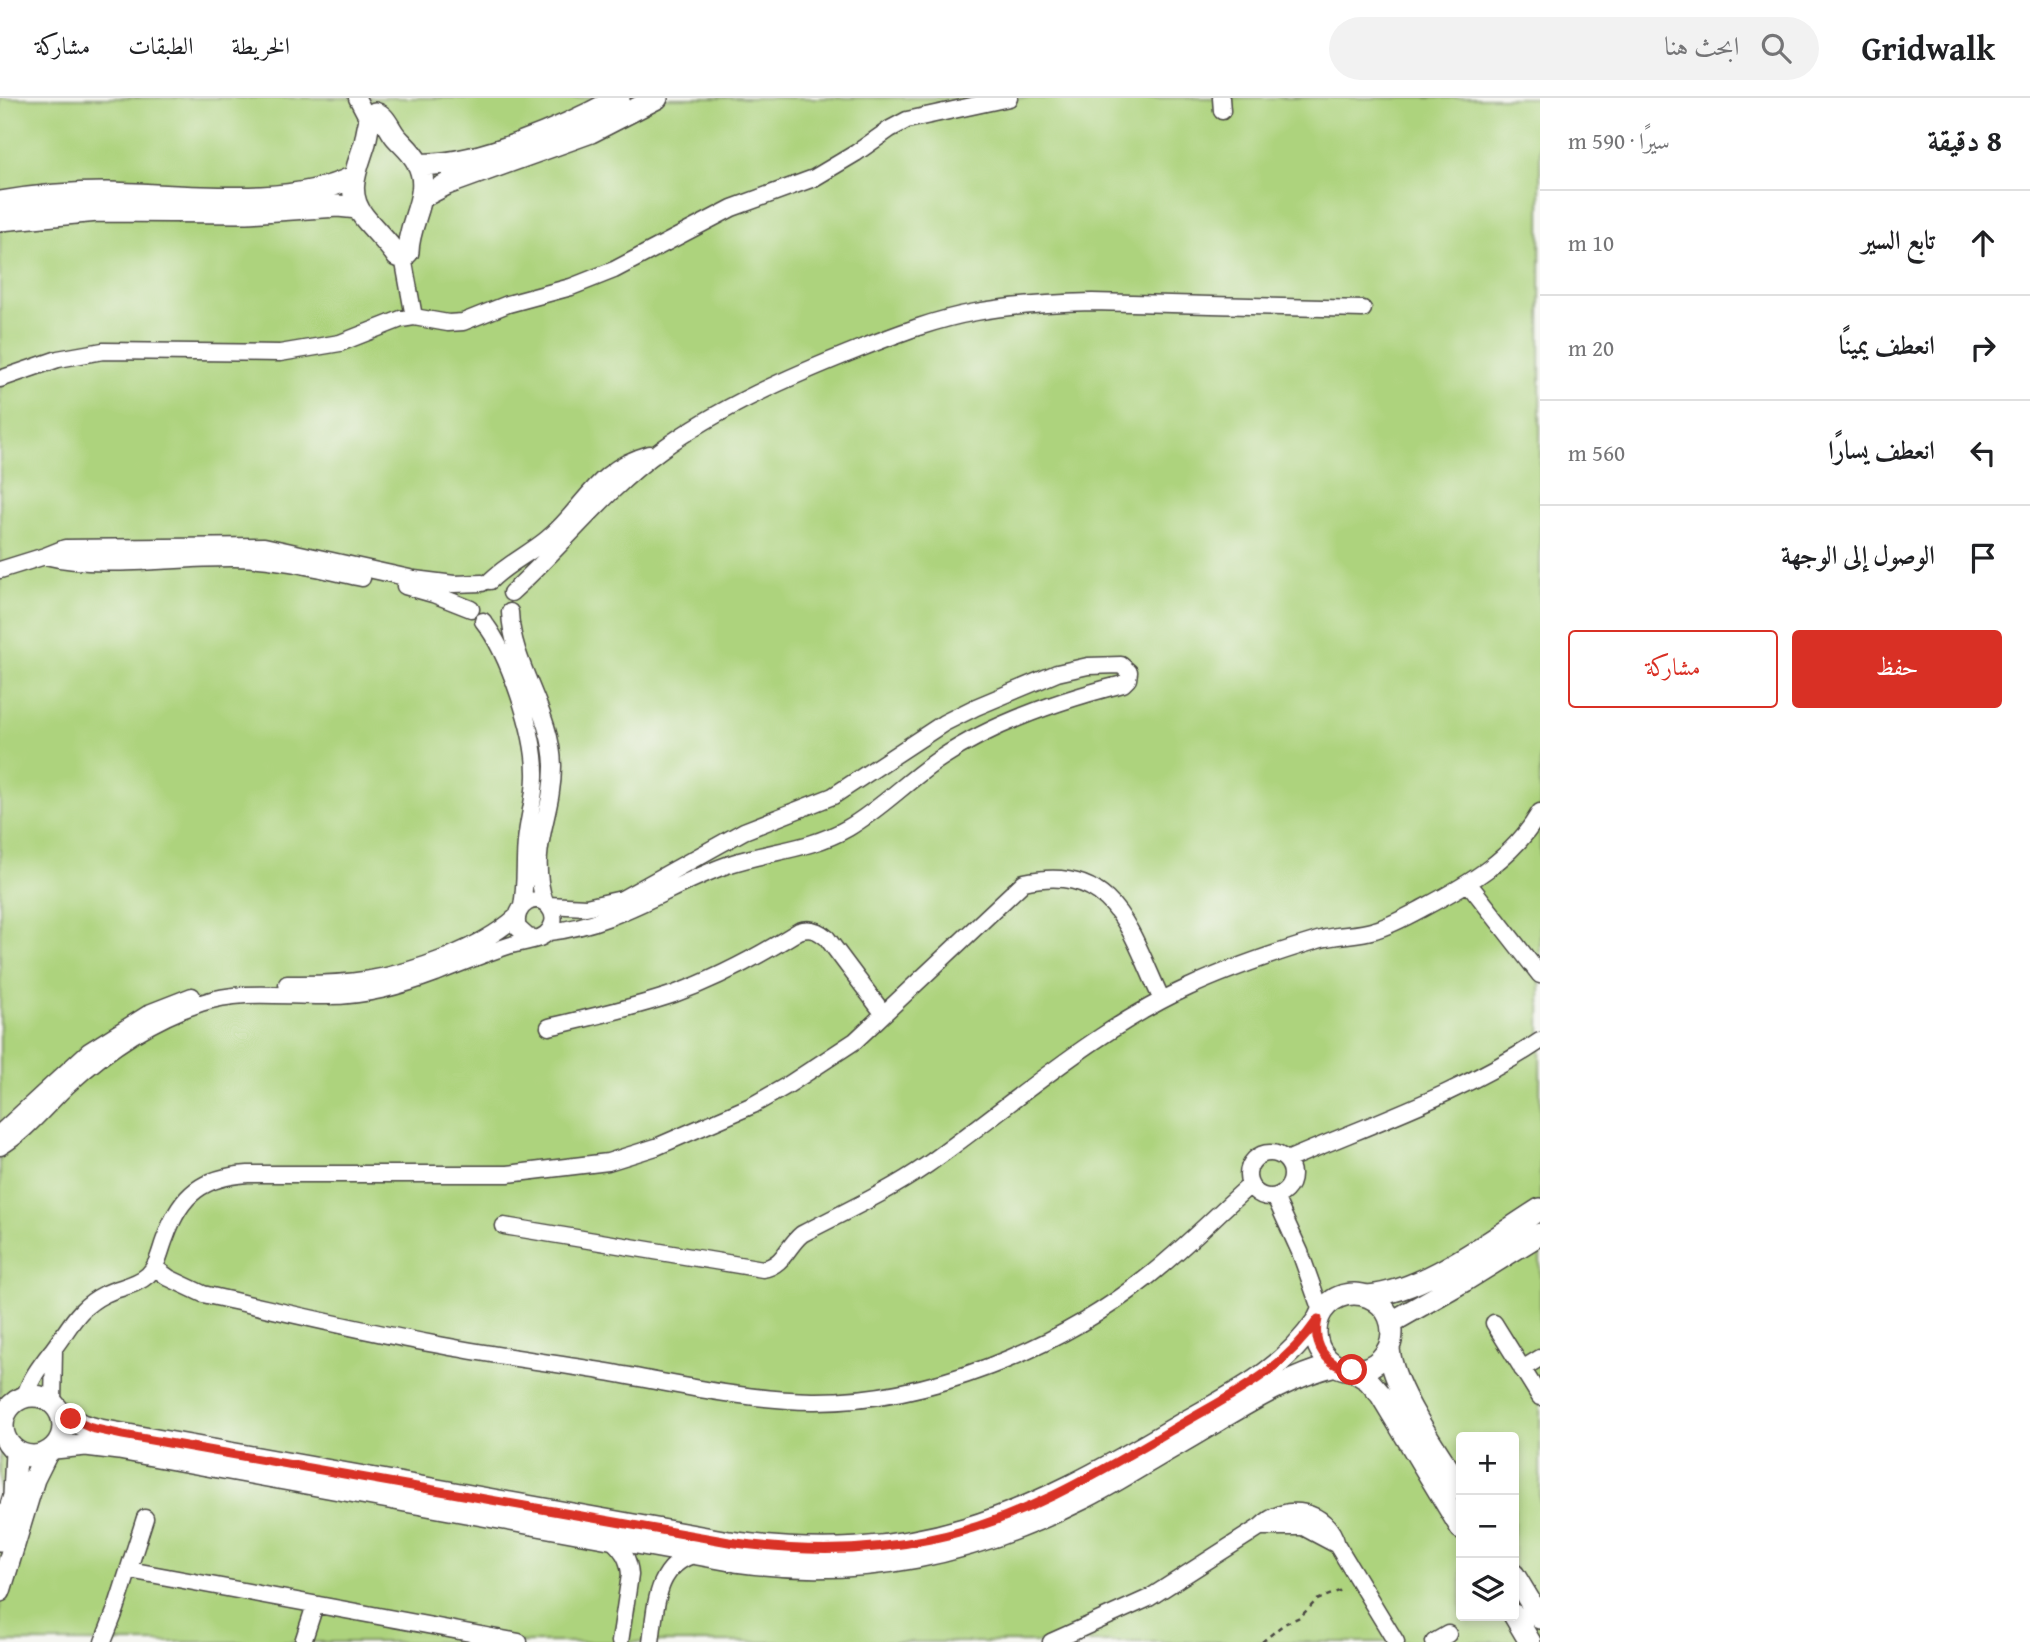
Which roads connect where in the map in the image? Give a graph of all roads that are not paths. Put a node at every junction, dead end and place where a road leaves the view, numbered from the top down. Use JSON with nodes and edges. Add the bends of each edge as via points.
{"nodes":[{"id":1,"x":357,"y":98,"type":"edge"},
{"id":2,"x":619,"y":98,"type":"edge"},
{"id":3,"x":657,"y":98,"type":"edge"},
{"id":4,"x":1009,"y":98,"type":"edge"},
{"id":5,"x":369,"y":121,"type":"junction"},
{"id":6,"x":418,"y":163,"type":"junction"},
{"id":7,"x":353,"y":177,"type":"junction"},
{"id":8,"x":422,"y":197,"type":"junction"},
{"id":9,"x":0,"y":202,"type":"edge"},
{"id":10,"x":358,"y":208,"type":"junction"},
{"id":11,"x":0,"y":220,"type":"edge"},
{"id":12,"x":403,"y":257,"type":"junction"},
{"id":13,"x":1363,"y":309,"type":"dead end"},
{"id":14,"x":414,"y":317,"type":"junction"},
{"id":15,"x":0,"y":379,"type":"edge"},
{"id":16,"x":590,"y":501,"type":"junction"},
{"id":17,"x":0,"y":570,"type":"edge"},
{"id":18,"x":396,"y":580,"type":"junction"},
{"id":19,"x":486,"y":582,"type":"junction"},
{"id":20,"x":511,"y":593,"type":"junction"},
{"id":21,"x":471,"y":609,"type":"junction"},
{"id":22,"x":510,"y":612,"type":"junction"},
{"id":23,"x":484,"y":621,"type":"junction"},
{"id":24,"x":1540,"y":812,"type":"edge"},
{"id":25,"x":1469,"y":884,"type":"junction"},
{"id":26,"x":546,"y":904,"type":"junction"},
{"id":27,"x":519,"y":911,"type":"junction"},
{"id":28,"x":542,"y":935,"type":"junction"},
{"id":29,"x":1540,"y":975,"type":"edge"},
{"id":30,"x":1162,"y":1000,"type":"junction"},
{"id":31,"x":883,"y":1013,"type":"junction"},
{"id":32,"x":549,"y":1027,"type":"dead end"},
{"id":33,"x":1540,"y":1041,"type":"edge"},
{"id":34,"x":0,"y":1133,"type":"edge"},
{"id":35,"x":0,"y":1147,"type":"edge"},
{"id":36,"x":1287,"y":1160,"type":"junction"},
{"id":37,"x":1250,"y":1185,"type":"junction"},
{"id":38,"x":1275,"y":1197,"type":"junction"},
{"id":39,"x":1540,"y":1209,"type":"edge"},
{"id":40,"x":504,"y":1226,"type":"dead end"},
{"id":41,"x":1540,"y":1234,"type":"edge"},
{"id":42,"x":154,"y":1267,"type":"junction"},
{"id":43,"x":1367,"y":1296,"type":"junction"},
{"id":44,"x":1320,"y":1315,"type":"junction"},
{"id":45,"x":1392,"y":1322,"type":"junction"},
{"id":46,"x":1494,"y":1323,"type":"dead end"},
{"id":47,"x":54,"y":1348,"type":"junction"},
{"id":48,"x":1389,"y":1349,"type":"junction"},
{"id":49,"x":1540,"y":1358,"type":"edge"},
{"id":50,"x":1344,"y":1368,"type":"junction"},
{"id":51,"x":1522,"y":1369,"type":"junction"},
{"id":52,"x":1540,"y":1397,"type":"edge"},
{"id":53,"x":24,"y":1398,"type":"junction"},
{"id":54,"x":56,"y":1407,"type":"junction"},
{"id":55,"x":16,"y":1451,"type":"junction"},
{"id":56,"x":51,"y":1451,"type":"junction"},
{"id":57,"x":1456,"y":1481,"type":"edge"},
{"id":58,"x":145,"y":1518,"type":"dead end"},
{"id":59,"x":1456,"y":1520,"type":"edge"},
{"id":60,"x":610,"y":1538,"type":"junction"},
{"id":61,"x":0,"y":1540,"type":"edge"},
{"id":62,"x":698,"y":1554,"type":"junction"},
{"id":63,"x":129,"y":1570,"type":"junction"},
{"id":64,"x":1519,"y":1583,"type":"edge"},
{"id":65,"x":0,"y":1591,"type":"edge"},
{"id":66,"x":315,"y":1605,"type":"junction"},
{"id":67,"x":1540,"y":1618,"type":"edge"},
{"id":68,"x":1518,"y":1621,"type":"edge"},
{"id":69,"x":511,"y":1641,"type":"edge"},
{"id":70,"x":103,"y":1642,"type":"edge"},
{"id":71,"x":303,"y":1642,"type":"edge"},
{"id":72,"x":620,"y":1642,"type":"edge"},
{"id":73,"x":651,"y":1642,"type":"edge"},
{"id":74,"x":1051,"y":1642,"type":"edge"},
{"id":75,"x":1396,"y":1642,"type":"edge"},
{"id":76,"x":1530,"y":1642,"type":"edge"}],
"edges":[{"from":1,"to":5,"type":"street"},
{"from":2,"to":6,"type":"street","via":[[570,122],[480,155],[447,163]]},
{"from":3,"to":8,"type":"street","via":[[591,132]]},
{"from":4,"to":14,"type":"street","via":[[907,120],[814,177],[732,208],[582,283],[463,322]]},
{"from":5,"to":6,"type":"street","via":[[375,113],[380,114]]},
{"from":5,"to":7,"type":"street"},
{"from":6,"to":8,"type":"street"},
{"from":7,"to":9,"type":"street","via":[[325,188],[278,195],[81,194]]},
{"from":7,"to":10,"type":"street"},
{"from":8,"to":12,"type":"street"},
{"from":10,"to":11,"type":"street","via":[[98,211]]},
{"from":10,"to":12,"type":"street","via":[[397,256]]},
{"from":12,"to":14,"type":"street"},
{"from":13,"to":16,"type":"street","via":[[1092,302],[974,312],[885,339],[722,412]]},
{"from":14,"to":15,"type":"street","via":[[304,351],[103,351],[58,359]]},
{"from":16,"to":19,"type":"street","via":[[546,540]]},
{"from":16,"to":20,"type":"street","via":[[558,548]]},
{"from":17,"to":18,"type":"street","via":[[45,556],[79,562],[263,559]]},
{"from":18,"to":19,"type":"street"},
{"from":18,"to":21,"type":"street"},
{"from":19,"to":20,"type":"street","via":[[502,583]]},
{"from":19,"to":21,"type":"street","via":[[473,591]]},
{"from":20,"to":22,"type":"street"},
{"from":21,"to":23,"type":"street"},
{"from":22,"to":23,"type":"street","via":[[496,622]]},
{"from":22,"to":26,"type":"street","via":[[551,751],[551,791],[538,852]]},
{"from":23,"to":27,"type":"street","via":[[501,650],[534,752],[534,794]]},
{"from":24,"to":25,"type":"street","via":[[1523,837]]},
{"from":25,"to":29,"type":"street"},
{"from":25,"to":30,"type":"street","via":[[1379,929],[1321,939]]},
{"from":26,"to":27,"type":"street","via":[[533,901]]},
{"from":26,"to":28,"type":"street","via":[[553,916],[552,927]]},
{"from":26,"to":28,"type":"street","via":[[596,905],[633,894],[744,831],[833,796],[944,723],[1042,679],[1097,665],[1121,665],[1129,672],[1123,684],[1025,716],[966,743],[922,771],[863,819],[823,840],[741,860],[617,915]]},
{"from":27,"to":28,"type":"street","via":[[522,933]]},
{"from":27,"to":34,"type":"street","via":[[497,933],[474,946],[381,979],[250,985],[207,991],[169,1004],[89,1051]]},
{"from":28,"to":35,"type":"street","via":[[373,992],[241,995],[187,1008],[106,1054]]},
{"from":30,"to":31,"type":"street","via":[[1115,906],[1090,886],[1050,878],[1024,882],[1009,894]]},
{"from":30,"to":40,"type":"street","via":[[1088,1047],[925,1166],[802,1234],[770,1268]]},
{"from":31,"to":32,"type":"street","via":[[827,938],[809,929],[676,993]]},
{"from":31,"to":42,"type":"street","via":[[844,1049],[753,1105],[689,1135],[608,1162],[508,1174],[248,1174],[216,1178],[191,1193],[181,1206]]},
{"from":33,"to":36,"type":"street","via":[[1495,1070]]},
{"from":36,"to":37,"type":"street","via":[[1275,1152],[1254,1158],[1248,1171]]},
{"from":36,"to":38,"type":"street","via":[[1292,1181]]},
{"from":37,"to":38,"type":"street","via":[[1258,1194]]},
{"from":37,"to":42,"type":"street","via":[[1144,1280],[1032,1348],[905,1391],[843,1400],[757,1397],[433,1344],[203,1294]]},
{"from":38,"to":44,"type":"street","via":[[1300,1252]]},
{"from":39,"to":43,"type":"street","via":[[1412,1285]]},
{"from":41,"to":45,"type":"street"},
{"from":42,"to":47,"type":"street","via":[[136,1283],[85,1307]]},
{"from":43,"to":44,"type":"street","via":[[1341,1296]]},
{"from":43,"to":45,"type":"street","via":[[1383,1306]]},
{"from":44,"to":50,"type":"street","via":[[1318,1345]]},
{"from":44,"to":54,"type":"street","via":[[1294,1350],[1262,1377],[1077,1483],[958,1532],[858,1549],[788,1549],[729,1542],[112,1433],[82,1424]]},
{"from":45,"to":48,"type":"street"},
{"from":46,"to":51,"type":"street"},
{"from":47,"to":53,"type":"street","via":[[33,1374]]},
{"from":47,"to":54,"type":"street"},
{"from":48,"to":50,"type":"street","via":[[1361,1370]]},
{"from":48,"to":57,"type":"street","via":[[1399,1386]]},
{"from":49,"to":51,"type":"street"},
{"from":50,"to":59,"type":"street","via":[[1368,1380],[1381,1395]]},
{"from":50,"to":62,"type":"street","via":[[1293,1379],[1088,1496],[1014,1530],[956,1549],[841,1568],[761,1565]]},
{"from":51,"to":52,"type":"street"},
{"from":53,"to":54,"type":"street","via":[[39,1397]]},
{"from":53,"to":55,"type":"street","via":[[10,1407],[3,1422],[5,1438]]},
{"from":54,"to":56,"type":"street","via":[[64,1427]]},
{"from":55,"to":56,"type":"street","via":[[31,1457]]},
{"from":55,"to":61,"type":"street","via":[[14,1496]]},
{"from":56,"to":60,"type":"street","via":[[86,1445],[120,1449]]},
{"from":56,"to":65,"type":"street","via":[[34,1479]]},
{"from":58,"to":63,"type":"street"},
{"from":60,"to":62,"type":"street"},
{"from":60,"to":72,"type":"street","via":[[629,1566]]},
{"from":62,"to":73,"type":"street","via":[[679,1561],[665,1575]]},
{"from":63,"to":66,"type":"street"},
{"from":63,"to":70,"type":"street"},
{"from":64,"to":67,"type":"street"},
{"from":66,"to":69,"type":"street"},
{"from":66,"to":71,"type":"street"},
{"from":68,"to":76,"type":"street"},
{"from":74,"to":75,"type":"street","via":[[1149,1598],[1260,1527],[1303,1527],[1337,1545]]}]}
